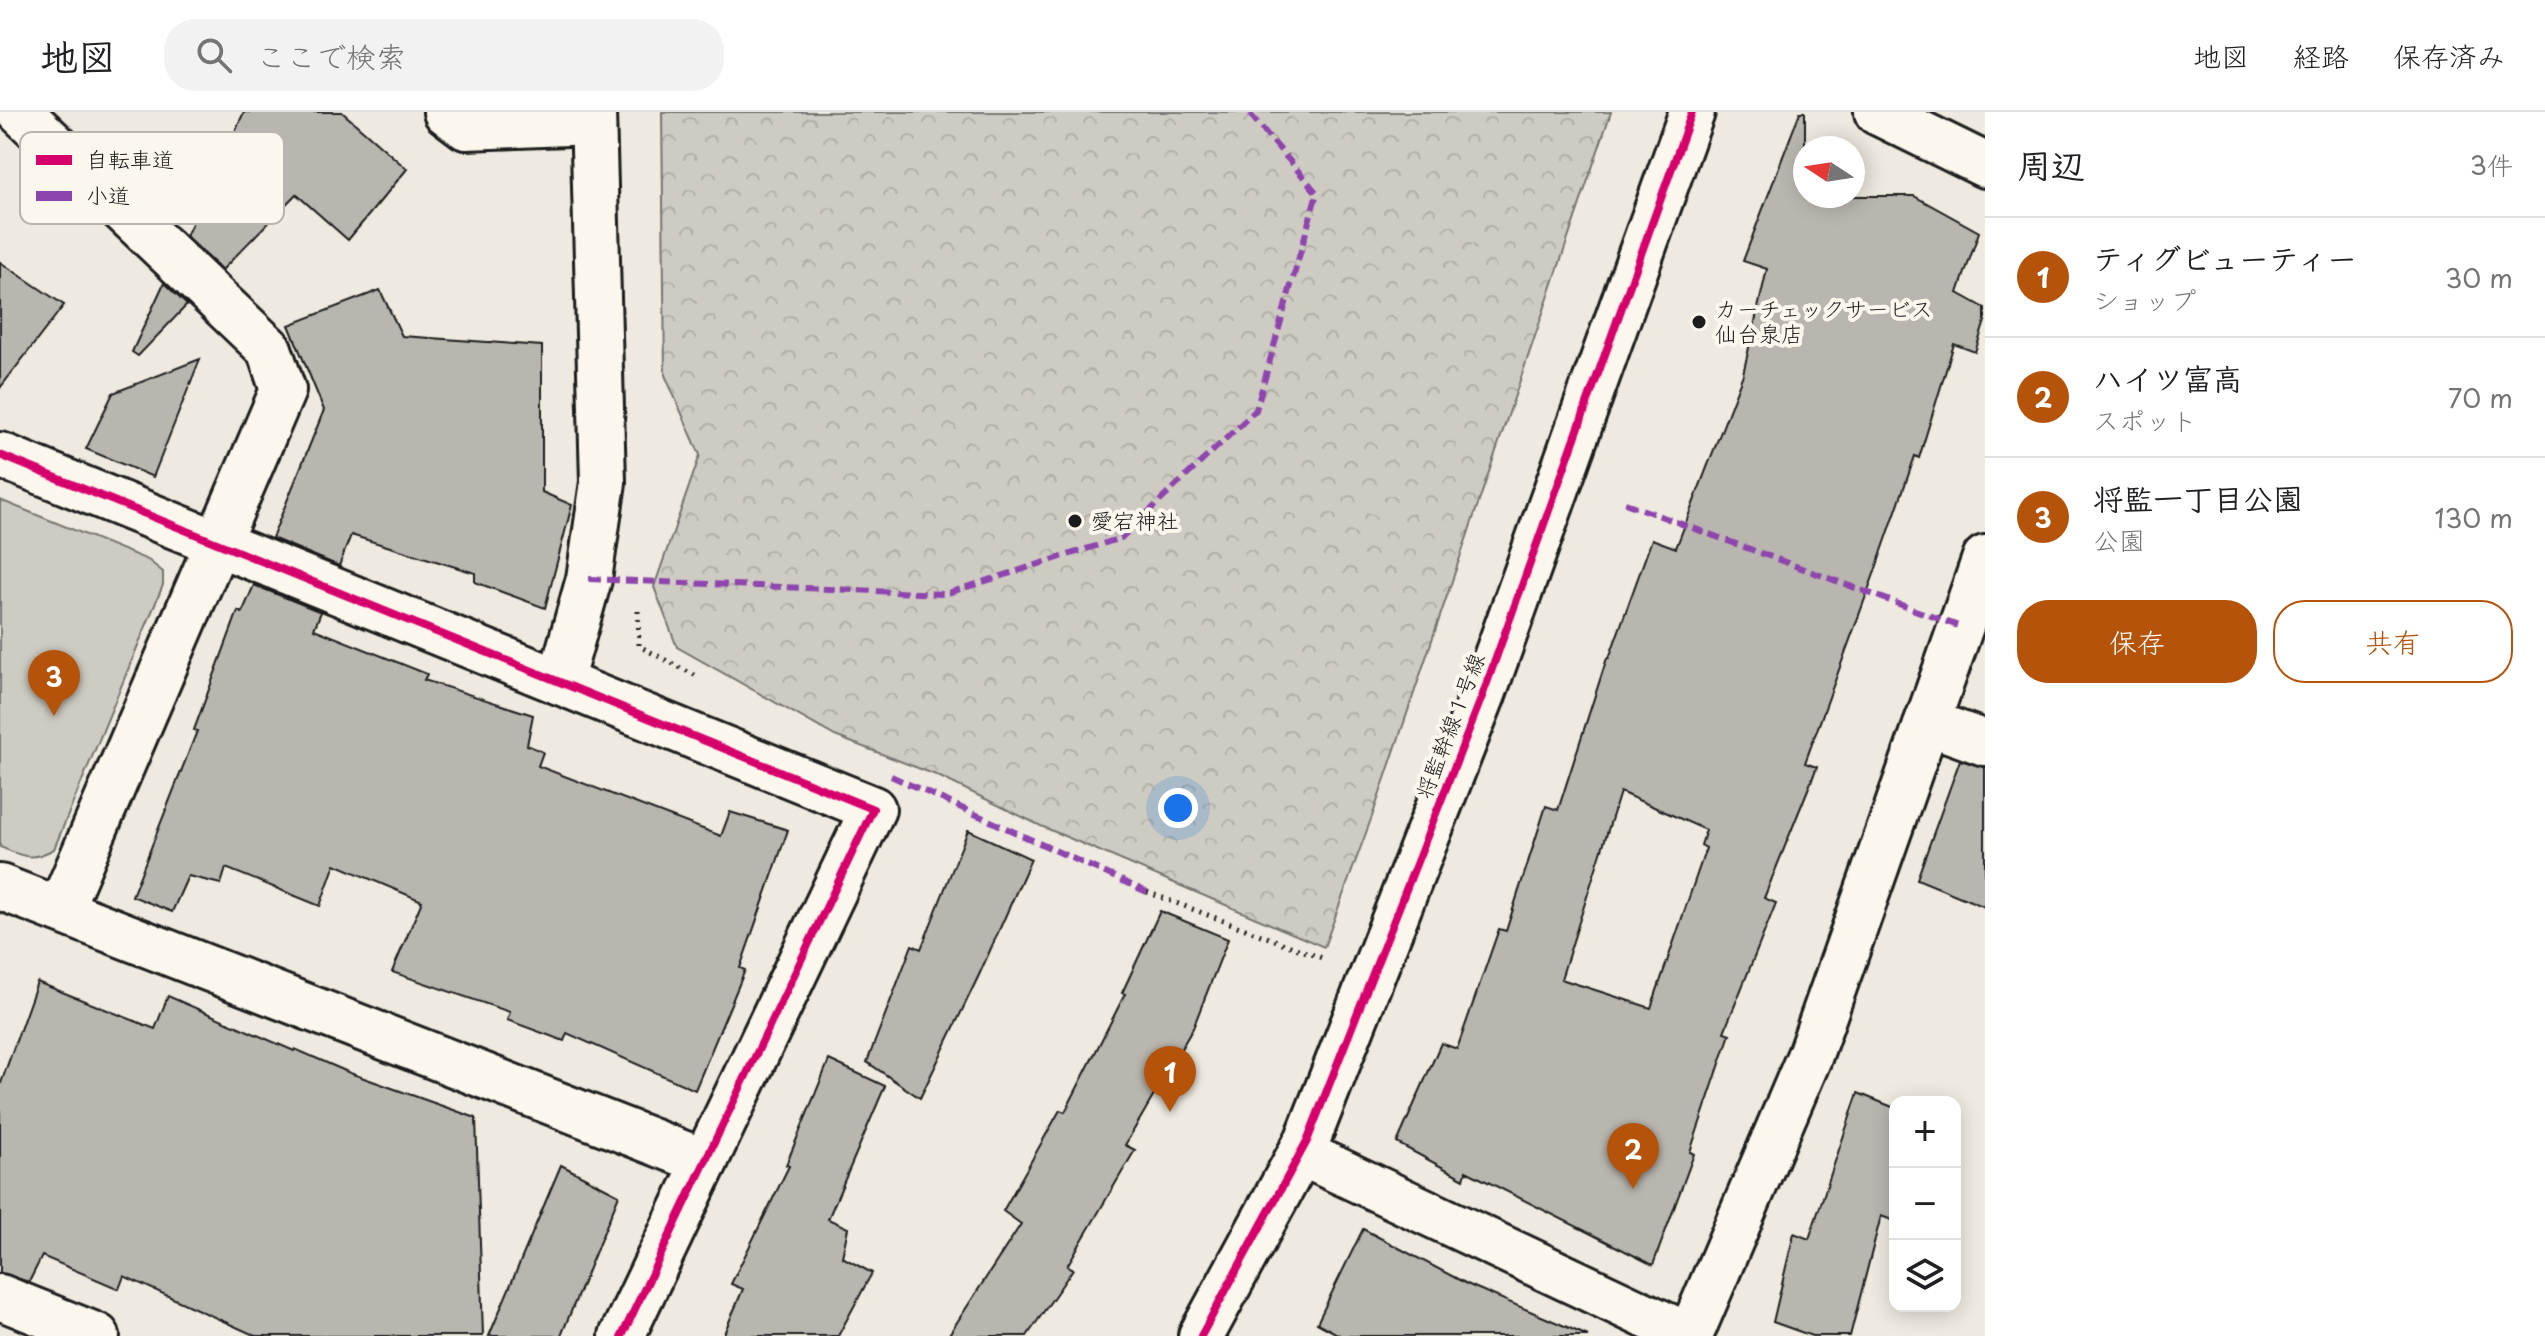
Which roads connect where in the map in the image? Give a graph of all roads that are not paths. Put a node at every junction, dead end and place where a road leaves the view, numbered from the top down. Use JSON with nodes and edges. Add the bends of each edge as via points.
{"nodes":[{"id":1,"x":20,"y":112,"type":"edge"},
{"id":2,"x":446,"y":112,"type":"edge"},
{"id":3,"x":1692,"y":112,"type":"edge"},
{"id":4,"x":1877,"y":112,"type":"edge"},
{"id":5,"x":593,"y":117,"type":"edge"},
{"id":6,"x":41,"y":132,"type":"edge"},
{"id":7,"x":1985,"y":165,"type":"edge"},
{"id":8,"x":138,"y":224,"type":"edge"},
{"id":9,"x":0,"y":455,"type":"edge"},
{"id":10,"x":218,"y":544,"type":"junction"},
{"id":11,"x":1985,"y":558,"type":"edge"},
{"id":12,"x":560,"y":682,"type":"junction"},
{"id":13,"x":1927,"y":722,"type":"junction"},
{"id":14,"x":1985,"y":743,"type":"edge"},
{"id":15,"x":0,"y":887,"type":"edge"},
{"id":16,"x":60,"y":910,"type":"junction"},
{"id":17,"x":1301,"y":1153,"type":"junction"},
{"id":18,"x":705,"y":1162,"type":"junction"},
{"id":19,"x":0,"y":1297,"type":"edge"},
{"id":20,"x":97,"y":1336,"type":"edge"},
{"id":21,"x":622,"y":1336,"type":"edge"},
{"id":22,"x":1201,"y":1336,"type":"edge"},
{"id":23,"x":1689,"y":1336,"type":"edge"}],
"edges":[{"from":1,"to":6,"type":"street"},
{"from":2,"to":5,"type":"street","via":[[466,127]]},
{"from":3,"to":17,"type":"street","name":"将監幹線１号線","via":[[1483,694]]},
{"from":4,"to":7,"type":"street"},
{"from":5,"to":12,"type":"street","via":[[603,482],[589,579]]},
{"from":8,"to":10,"type":"street","via":[[269,349],[283,390]]},
{"from":9,"to":10,"type":"street"},
{"from":10,"to":12,"type":"street"},
{"from":10,"to":16,"type":"street"},
{"from":11,"to":13,"type":"street"},
{"from":12,"to":18,"type":"street","via":[[873,809]]},
{"from":13,"to":14,"type":"street"},
{"from":13,"to":23,"type":"street","via":[[1810,1055]]},
{"from":15,"to":16,"type":"street"},
{"from":16,"to":18,"type":"street"},
{"from":17,"to":22,"type":"street","name":"将監幹線１号線"},
{"from":17,"to":23,"type":"street"},
{"from":18,"to":21,"type":"street"},
{"from":19,"to":20,"type":"street"}]}
